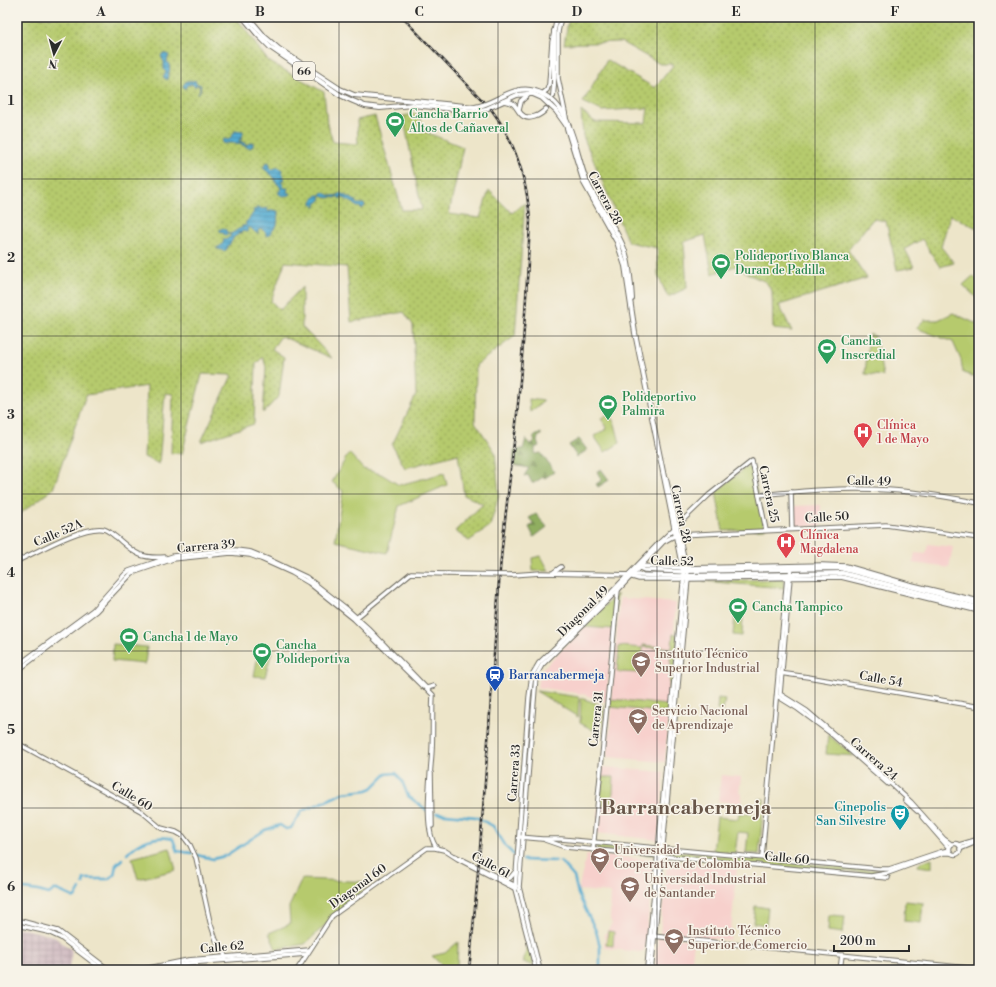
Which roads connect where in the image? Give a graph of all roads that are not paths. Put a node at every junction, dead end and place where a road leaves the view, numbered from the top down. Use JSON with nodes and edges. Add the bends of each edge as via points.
{"nodes":[{"id":1,"x":243,"y":17,"type":"edge"},
{"id":2,"x":248,"y":17,"type":"edge"},
{"id":3,"x":559,"y":18,"type":"edge"},
{"id":4,"x":556,"y":29,"type":"junction"},
{"id":5,"x":530,"y":94,"type":"junction"},
{"id":6,"x":542,"y":94,"type":"junction"},
{"id":7,"x":367,"y":96,"type":"junction"},
{"id":8,"x":552,"y":96,"type":"dead end"},
{"id":9,"x":377,"y":97,"type":"junction"},
{"id":10,"x":502,"y":101,"type":"junction"},
{"id":11,"x":365,"y":106,"type":"junction"},
{"id":12,"x":376,"y":108,"type":"junction"},
{"id":13,"x":519,"y":109,"type":"junction"},
{"id":14,"x":546,"y":109,"type":"dead end"},
{"id":15,"x":566,"y":117,"type":"junction"},
{"id":16,"x":618,"y":241,"type":"junction"},
{"id":17,"x":791,"y":492,"type":"junction"},
{"id":18,"x":759,"y":495,"type":"junction"},
{"id":19,"x":979,"y":503,"type":"edge"},
{"id":20,"x":675,"y":528,"type":"junction"},
{"id":21,"x":792,"y":529,"type":"junction"},
{"id":22,"x":766,"y":530,"type":"junction"},
{"id":23,"x":677,"y":536,"type":"junction"},
{"id":24,"x":979,"y":538,"type":"edge"},
{"id":25,"x":170,"y":557,"type":"junction"},
{"id":26,"x":17,"y":561,"type":"edge"},
{"id":27,"x":561,"y":567,"type":"dead end"},
{"id":28,"x":638,"y":567,"type":"junction"},
{"id":29,"x":790,"y":567,"type":"junction"},
{"id":30,"x":541,"y":573,"type":"junction"},
{"id":31,"x":530,"y":574,"type":"junction"},
{"id":32,"x":686,"y":574,"type":"junction"},
{"id":33,"x":590,"y":575,"type":"junction"},
{"id":34,"x":630,"y":576,"type":"junction"},
{"id":35,"x":658,"y":576,"type":"junction"},
{"id":36,"x":789,"y":576,"type":"junction"},
{"id":37,"x":662,"y":579,"type":"junction"},
{"id":38,"x":618,"y":590,"type":"junction"},
{"id":39,"x":979,"y":601,"type":"edge"},
{"id":40,"x":979,"y":604,"type":"edge"},
{"id":41,"x":979,"y":609,"type":"edge"},
{"id":42,"x":356,"y":618,"type":"junction"},
{"id":43,"x":539,"y":663,"type":"joint"},
{"id":44,"x":17,"y":666,"type":"edge"},
{"id":45,"x":540,"y":668,"type":"joint"},
{"id":46,"x":17,"y":671,"type":"edge"},
{"id":47,"x":780,"y":673,"type":"junction"},
{"id":48,"x":434,"y":686,"type":"dead end"},
{"id":49,"x":427,"y":688,"type":"junction"},
{"id":50,"x":532,"y":691,"type":"junction"},
{"id":51,"x":779,"y":695,"type":"junction"},
{"id":52,"x":433,"y":696,"type":"junction"},
{"id":53,"x":979,"y":705,"type":"edge"},
{"id":54,"x":17,"y":743,"type":"edge"},
{"id":55,"x":430,"y":770,"type":"junction"},
{"id":56,"x":431,"y":837,"type":"junction"},
{"id":57,"x":521,"y":837,"type":"junction"},
{"id":58,"x":542,"y":839,"type":"junction"},
{"id":59,"x":979,"y":840,"type":"edge"},
{"id":60,"x":943,"y":841,"type":"junction"},
{"id":61,"x":594,"y":842,"type":"junction"},
{"id":62,"x":960,"y":847,"type":"junction"},
{"id":63,"x":427,"y":848,"type":"junction"},
{"id":64,"x":438,"y":848,"type":"junction"},
{"id":65,"x":661,"y":848,"type":"junction"},
{"id":66,"x":950,"y":849,"type":"junction"},
{"id":67,"x":593,"y":850,"type":"junction"},
{"id":68,"x":940,"y":852,"type":"junction"},
{"id":69,"x":454,"y":856,"type":"junction"},
{"id":70,"x":660,"y":857,"type":"junction"},
{"id":71,"x":762,"y":857,"type":"junction"},
{"id":72,"x":516,"y":870,"type":"junction"},
{"id":73,"x":888,"y":871,"type":"junction"},
{"id":74,"x":871,"y":876,"type":"junction"},
{"id":75,"x":888,"y":878,"type":"dead end"},
{"id":76,"x":503,"y":880,"type":"junction"},
{"id":77,"x":517,"y":888,"type":"junction"},
{"id":78,"x":17,"y":920,"type":"edge"},
{"id":79,"x":17,"y":925,"type":"edge"},
{"id":80,"x":652,"y":936,"type":"junction"},
{"id":81,"x":308,"y":952,"type":"junction"},
{"id":82,"x":842,"y":955,"type":"junction"},
{"id":83,"x":225,"y":958,"type":"junction"},
{"id":84,"x":979,"y":969,"type":"edge"},
{"id":85,"x":103,"y":970,"type":"edge"},
{"id":86,"x":109,"y":970,"type":"edge"},
{"id":87,"x":138,"y":970,"type":"edge"},
{"id":88,"x":155,"y":970,"type":"edge"},
{"id":89,"x":296,"y":970,"type":"edge"},
{"id":90,"x":536,"y":970,"type":"edge"},
{"id":91,"x":540,"y":970,"type":"edge"},
{"id":92,"x":647,"y":970,"type":"edge"},
{"id":93,"x":651,"y":970,"type":"edge"},
{"id":94,"x":840,"y":970,"type":"edge"}],
"edges":[{"from":1,"to":11,"type":"main road","number":"66","via":[[262,40],[277,52],[340,95]]},
{"from":2,"to":7,"type":"main road","number":"66","via":[[264,37],[279,49],[344,91]]},
{"from":3,"to":4,"type":"street"},
{"from":4,"to":6,"type":"street","via":[[552,42],[549,84]]},
{"from":4,"to":8,"type":"main road"},
{"from":4,"to":15,"type":"street","via":[[558,78]]},
{"from":5,"to":10,"type":"main road","number":"66","via":[[521,94]]},
{"from":5,"to":13,"type":"main road","via":[[522,98]]},
{"from":5,"to":16,"type":"main road","name":"Carrera 28","number":"66","via":[[546,101],[563,120],[584,183]]},
{"from":6,"to":9,"type":"main road","number":"66","via":[[534,90],[520,90],[475,107]]},
{"from":6,"to":15,"type":"main road","number":"66"},
{"from":7,"to":9,"type":"main road","number":"66"},
{"from":7,"to":11,"type":"main road","via":[[369,101]]},
{"from":9,"to":12,"type":"main road","via":[[373,101]]},
{"from":10,"to":12,"type":"main road","number":"66","via":[[476,111],[412,105]]},
{"from":10,"to":13,"type":"main road","via":[[511,103]]},
{"from":11,"to":12,"type":"main road","number":"66"},
{"from":13,"to":14,"type":"main road","via":[[521,115],[528,118]]},
{"from":15,"to":16,"type":"main road","name":"Carrera 28","number":"66","via":[[587,182]]},
{"from":16,"to":20,"type":"main road","name":"Carrera 28","number":"66","via":[[624,255],[635,333]]},
{"from":17,"to":18,"type":"street","name":"Calle 49"},
{"from":17,"to":19,"type":"street","name":"Calle 49","via":[[887,490],[923,493]]},
{"from":17,"to":21,"type":"street"},
{"from":18,"to":20,"type":"street","name":"Carrera 25","via":[[752,461],[709,495]]},
{"from":18,"to":22,"type":"street","name":"Carrera 25"},
{"from":20,"to":23,"type":"main road","name":"Carrera 28"},
{"from":20,"to":28,"type":"street"},
{"from":21,"to":22,"type":"street","name":"Calle 50"},
{"from":21,"to":24,"type":"street","name":"Calle 50","via":[[886,525]]},
{"from":22,"to":23,"type":"street","name":"Calle 50"},
{"from":23,"to":28,"type":"street","via":[[663,542]]},
{"from":23,"to":32,"type":"main road","name":"Carrera 28"},
{"from":25,"to":26,"type":"street","name":"Calle 52A","via":[[139,556],[110,532],[97,529],[77,533]]},
{"from":25,"to":42,"type":"street","name":"Carrera 39","via":[[232,550],[251,552],[306,577]]},
{"from":25,"to":44,"type":"street","name":"Carrera 39","via":[[126,573],[92,610]]},
{"from":27,"to":30,"type":"street","via":[[556,572]]},
{"from":28,"to":32,"type":"street","name":"Calle 52"},
{"from":28,"to":34,"type":"street","name":"Diagonal 49"},
{"from":29,"to":32,"type":"main road","name":"Calle 52"},
{"from":29,"to":36,"type":"street"},
{"from":29,"to":39,"type":"street","name":"Calle 52","via":[[846,566]]},
{"from":29,"to":40,"type":"main road","name":"Calle 52","via":[[846,569]]},
{"from":30,"to":31,"type":"street","name":"Calle 52"},
{"from":30,"to":33,"type":"street","name":"Calle 52"},
{"from":31,"to":33,"type":"street","name":"Calle 52"},
{"from":31,"to":42,"type":"street","name":"Calle 52","bridge":true,"via":[[411,573]]},
{"from":32,"to":35,"type":"street","name":"Calle 52"},
{"from":32,"to":36,"type":"main road","name":"Calle 52"},
{"from":32,"to":37,"type":"street","name":"Calle 52"},
{"from":32,"to":65,"type":"main road","name":"Carrera 28"},
{"from":33,"to":34,"type":"street","name":"Calle 52"},
{"from":34,"to":35,"type":"street","name":"Calle 52"},
{"from":34,"to":37,"type":"street","name":"Calle 52","via":[[639,579]]},
{"from":34,"to":38,"type":"street","name":"Diagonal 49"},
{"from":34,"to":43,"type":"street","name":"Diagonal 49"},
{"from":35,"to":37,"type":"street"},
{"from":36,"to":41,"type":"main road","name":"Calle 52","via":[[846,574]]},
{"from":36,"to":47,"type":"street"},
{"from":38,"to":45,"type":"street","name":"Diagonal 49"},
{"from":38,"to":61,"type":"street","name":"Carrera 31"},
{"from":42,"to":46,"type":"street","name":"Carrera 39","via":[[304,580],[250,555],[231,553],[173,559],[128,575],[96,611]]},
{"from":42,"to":49,"type":"street","name":"Carrera 39"},
{"from":42,"to":52,"type":"street","name":"Carrera 39"},
{"from":43,"to":50,"type":"street","name":"Carrera 33","via":[[532,675]]},
{"from":45,"to":50,"type":"street","name":"Carrera 33"},
{"from":47,"to":51,"type":"street"},
{"from":47,"to":53,"type":"street","name":"Calle 54"},
{"from":48,"to":49,"type":"street"},
{"from":49,"to":52,"type":"street","name":"Carrera 39"},
{"from":50,"to":57,"type":"street","name":"Carrera 33"},
{"from":51,"to":60,"type":"street","name":"Carrera 24","via":[[829,732],[894,789]]},
{"from":51,"to":66,"type":"street","name":"Carrera 24","via":[[806,711],[877,771],[911,802]]},
{"from":51,"to":71,"type":"street"},
{"from":52,"to":55,"type":"street"},
{"from":54,"to":83,"type":"street","name":"Calle 60","via":[[141,811],[161,828],[183,836],[196,858],[210,922]]},
{"from":55,"to":56,"type":"street","via":[[428,800]]},
{"from":55,"to":64,"type":"street","via":[[432,837]]},
{"from":56,"to":63,"type":"street"},
{"from":56,"to":64,"type":"street"},
{"from":57,"to":58,"type":"street","name":"Calle 60"},
{"from":57,"to":72,"type":"street","name":"Carrera 33"},
{"from":57,"to":77,"type":"street","name":"Carrera 33"},
{"from":58,"to":61,"type":"street","name":"Calle 60"},
{"from":58,"to":67,"type":"street","name":"Calle 60","via":[[565,847]]},
{"from":59,"to":62,"type":"street"},
{"from":60,"to":66,"type":"street","name":"Carrera 24"},
{"from":60,"to":68,"type":"street"},
{"from":61,"to":65,"type":"street","name":"Calle 60"},
{"from":61,"to":67,"type":"street","name":"Carrera 31"},
{"from":62,"to":66,"type":"street","via":[[955,843]]},
{"from":62,"to":66,"type":"street","via":[[957,854]]},
{"from":63,"to":64,"type":"street","name":"Calle 61"},
{"from":63,"to":81,"type":"street","name":"Diagonal 60","via":[[332,916]]},
{"from":64,"to":69,"type":"street","name":"Calle 61"},
{"from":65,"to":70,"type":"main road","name":"Carrera 28"},
{"from":65,"to":71,"type":"street","name":"Calle 60"},
{"from":66,"to":68,"type":"street"},
{"from":66,"to":73,"type":"street"},
{"from":67,"to":70,"type":"street","name":"Calle 60"},
{"from":68,"to":73,"type":"street"},
{"from":69,"to":76,"type":"street","name":"Calle 61"},
{"from":69,"to":77,"type":"street","name":"Calle 61"},
{"from":70,"to":74,"type":"street","name":"Calle 60"},
{"from":70,"to":80,"type":"main road","name":"Carrera 28"},
{"from":71,"to":73,"type":"street","name":"Calle 60"},
{"from":72,"to":76,"type":"street","via":[[512,876]]},
{"from":72,"to":77,"type":"street","name":"Carrera 33"},
{"from":73,"to":74,"type":"street","name":"Calle 60"},
{"from":74,"to":75,"type":"street"},
{"from":76,"to":77,"type":"street","name":"Calle 61"},
{"from":77,"to":90,"type":"street"},
{"from":77,"to":91,"type":"street"},
{"from":78,"to":86,"type":"street","via":[[58,931]]},
{"from":79,"to":85,"type":"street","via":[[48,932],[61,938]]},
{"from":80,"to":82,"type":"street"},
{"from":80,"to":92,"type":"main road","name":"Carrera 28"},
{"from":80,"to":93,"type":"main road","name":"Carrera 28"},
{"from":81,"to":83,"type":"street","name":"Calle 62"},
{"from":81,"to":89,"type":"street","name":"Diagonal 60"},
{"from":82,"to":84,"type":"street"},
{"from":82,"to":94,"type":"street"},
{"from":83,"to":87,"type":"street","name":"Calle 62","via":[[180,961]]},
{"from":83,"to":88,"type":"street","name":"Calle 62"}]}
